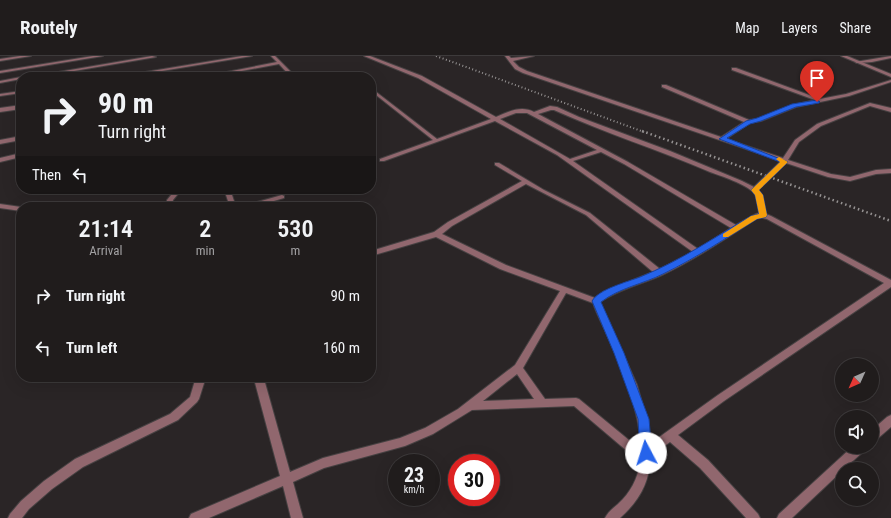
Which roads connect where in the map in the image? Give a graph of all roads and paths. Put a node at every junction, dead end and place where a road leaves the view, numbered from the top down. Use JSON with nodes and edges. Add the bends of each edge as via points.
{"nodes":[{"id":1,"x":29,"y":56,"type":"edge"},
{"id":2,"x":101,"y":56,"type":"edge"},
{"id":3,"x":250,"y":56,"type":"edge"},
{"id":4,"x":273,"y":56,"type":"edge"},
{"id":5,"x":366,"y":56,"type":"edge"},
{"id":6,"x":532,"y":56,"type":"edge"},
{"id":7,"x":843,"y":56,"type":"edge"},
{"id":8,"x":154,"y":57,"type":"edge"},
{"id":9,"x":891,"y":57,"type":"edge"},
{"id":10,"x":509,"y":58,"type":"edge"},
{"id":11,"x":0,"y":60,"type":"edge"},
{"id":12,"x":857,"y":62,"type":"junction"},
{"id":13,"x":280,"y":63,"type":"junction"},
{"id":14,"x":734,"y":68,"type":"dead end"},
{"id":15,"x":0,"y":72,"type":"edge"},
{"id":16,"x":62,"y":72,"type":"edge"},
{"id":17,"x":149,"y":72,"type":"edge"},
{"id":18,"x":230,"y":72,"type":"edge"},
{"id":19,"x":289,"y":72,"type":"edge"},
{"id":20,"x":891,"y":72,"type":"edge"},
{"id":21,"x":884,"y":74,"type":"junction"},
{"id":22,"x":891,"y":76,"type":"edge"},
{"id":23,"x":16,"y":79,"type":"edge"},
{"id":24,"x":891,"y":81,"type":"edge"},
{"id":25,"x":0,"y":82,"type":"edge"},
{"id":26,"x":664,"y":86,"type":"dead end"},
{"id":27,"x":16,"y":93,"type":"edge"},
{"id":28,"x":376,"y":93,"type":"edge"},
{"id":29,"x":0,"y":95,"type":"edge"},
{"id":30,"x":822,"y":101,"type":"junction"},
{"id":31,"x":16,"y":108,"type":"edge"},
{"id":32,"x":0,"y":110,"type":"edge"},
{"id":33,"x":891,"y":110,"type":"edge"},
{"id":34,"x":535,"y":114,"type":"junction"},
{"id":35,"x":496,"y":119,"type":"junction"},
{"id":36,"x":748,"y":122,"type":"junction"},
{"id":37,"x":16,"y":139,"type":"edge"},
{"id":38,"x":722,"y":139,"type":"junction"},
{"id":39,"x":437,"y":141,"type":"junction"},
{"id":40,"x":0,"y":142,"type":"edge"},
{"id":41,"x":602,"y":150,"type":"junction"},
{"id":42,"x":16,"y":156,"type":"edge"},
{"id":43,"x":0,"y":160,"type":"edge"},
{"id":44,"x":382,"y":160,"type":"dead end"},
{"id":45,"x":569,"y":161,"type":"junction"},
{"id":46,"x":784,"y":162,"type":"junction"},
{"id":47,"x":497,"y":164,"type":"dead end"},
{"id":48,"x":891,"y":171,"type":"edge"},
{"id":49,"x":527,"y":181,"type":"junction"},
{"id":50,"x":755,"y":190,"type":"junction"},
{"id":51,"x":282,"y":196,"type":"dead end"},
{"id":52,"x":262,"y":202,"type":"edge"},
{"id":53,"x":0,"y":206,"type":"edge"},
{"id":54,"x":16,"y":208,"type":"edge"},
{"id":55,"x":763,"y":215,"type":"junction"},
{"id":56,"x":737,"y":229,"type":"junction"},
{"id":57,"x":437,"y":234,"type":"junction"},
{"id":58,"x":376,"y":252,"type":"edge"},
{"id":59,"x":698,"y":252,"type":"junction"},
{"id":60,"x":659,"y":273,"type":"junction"},
{"id":61,"x":891,"y":284,"type":"edge"},
{"id":62,"x":564,"y":290,"type":"junction"},
{"id":63,"x":596,"y":301,"type":"junction"},
{"id":64,"x":518,"y":368,"type":"junction"},
{"id":65,"x":199,"y":382,"type":"edge"},
{"id":66,"x":260,"y":382,"type":"edge"},
{"id":67,"x":543,"y":404,"type":"junction"},
{"id":68,"x":470,"y":406,"type":"junction"},
{"id":69,"x":891,"y":420,"type":"edge"},
{"id":70,"x":879,"y":431,"type":"edge"},
{"id":71,"x":671,"y":436,"type":"junction"},
{"id":72,"x":852,"y":454,"type":"edge"},
{"id":73,"x":646,"y":456,"type":"junction"},
{"id":74,"x":288,"y":479,"type":"junction"},
{"id":75,"x":14,"y":518,"type":"edge"},
{"id":76,"x":195,"y":518,"type":"edge"},
{"id":77,"x":297,"y":518,"type":"edge"},
{"id":78,"x":611,"y":518,"type":"edge"},
{"id":79,"x":754,"y":518,"type":"edge"},
{"id":80,"x":783,"y":518,"type":"edge"}],
"edges":[{"from":1,"to":11,"type":"street"},
{"from":2,"to":15,"type":"street"},
{"from":3,"to":17,"type":"street"},
{"from":4,"to":13,"type":"street"},
{"from":5,"to":35,"type":"street","via":[[420,77]]},
{"from":6,"to":10,"type":"street"},
{"from":7,"to":12,"type":"street"},
{"from":8,"to":16,"type":"street"},
{"from":9,"to":12,"type":"street"},
{"from":10,"to":38,"type":"street","via":[[517,68],[526,72]]},
{"from":12,"to":21,"type":"street"},
{"from":13,"to":18,"type":"street"},
{"from":13,"to":19,"type":"street"},
{"from":14,"to":30,"type":"street"},
{"from":20,"to":21,"type":"street"},
{"from":21,"to":22,"type":"street"},
{"from":23,"to":25,"type":"street"},
{"from":24,"to":30,"type":"street"},
{"from":26,"to":36,"type":"street"},
{"from":27,"to":29,"type":"street"},
{"from":28,"to":39,"type":"street"},
{"from":30,"to":36,"type":"street","via":[[794,106]]},
{"from":31,"to":32,"type":"street"},
{"from":33,"to":46,"type":"street","via":[[870,104],[819,125],[797,141]]},
{"from":34,"to":35,"type":"street","via":[[521,110]]},
{"from":34,"to":41,"type":"street"},
{"from":34,"to":50,"type":"street","via":[[555,108],[668,152]]},
{"from":35,"to":39,"type":"street"},
{"from":35,"to":45,"type":"street"},
{"from":36,"to":38,"type":"street"},
{"from":37,"to":40,"type":"street"},
{"from":38,"to":46,"type":"street"},
{"from":39,"to":44,"type":"street"},
{"from":41,"to":45,"type":"street"},
{"from":41,"to":56,"type":"street"},
{"from":42,"to":43,"type":"street"},
{"from":45,"to":59,"type":"street"},
{"from":46,"to":48,"type":"street","via":[[830,176],[850,179]]},
{"from":46,"to":50,"type":"street"},
{"from":47,"to":49,"type":"street"},
{"from":49,"to":57,"type":"street","via":[[450,224]]},
{"from":49,"to":60,"type":"street","via":[[593,218]]},
{"from":50,"to":55,"type":"street","via":[[759,195]]},
{"from":51,"to":52,"type":"street"},
{"from":53,"to":54,"type":"street"},
{"from":55,"to":56,"type":"street","via":[[754,217]]},
{"from":55,"to":61,"type":"street"},
{"from":56,"to":59,"type":"street"},
{"from":57,"to":58,"type":"street"},
{"from":57,"to":62,"type":"street","via":[[503,267]]},
{"from":59,"to":60,"type":"street"},
{"from":60,"to":63,"type":"street","via":[[606,294]]},
{"from":61,"to":71,"type":"street","via":[[739,386]]},
{"from":62,"to":63,"type":"street"},
{"from":62,"to":64,"type":"street"},
{"from":63,"to":73,"type":"street","via":[[619,353],[643,419]]},
{"from":64,"to":67,"type":"street"},
{"from":64,"to":68,"type":"street"},
{"from":65,"to":75,"type":"street","via":[[194,399],[174,417],[79,464],[48,485]]},
{"from":66,"to":74,"type":"street"},
{"from":67,"to":68,"type":"street"},
{"from":67,"to":73,"type":"street","via":[[576,402]]},
{"from":68,"to":74,"type":"street","via":[[429,431],[401,443],[323,463]]},
{"from":69,"to":70,"type":"street"},
{"from":71,"to":73,"type":"street"},
{"from":71,"to":79,"type":"street","via":[[704,464]]},
{"from":72,"to":80,"type":"street"},
{"from":73,"to":78,"type":"street","via":[[639,486],[628,502]]},
{"from":74,"to":76,"type":"street"},
{"from":74,"to":77,"type":"street"}]}
